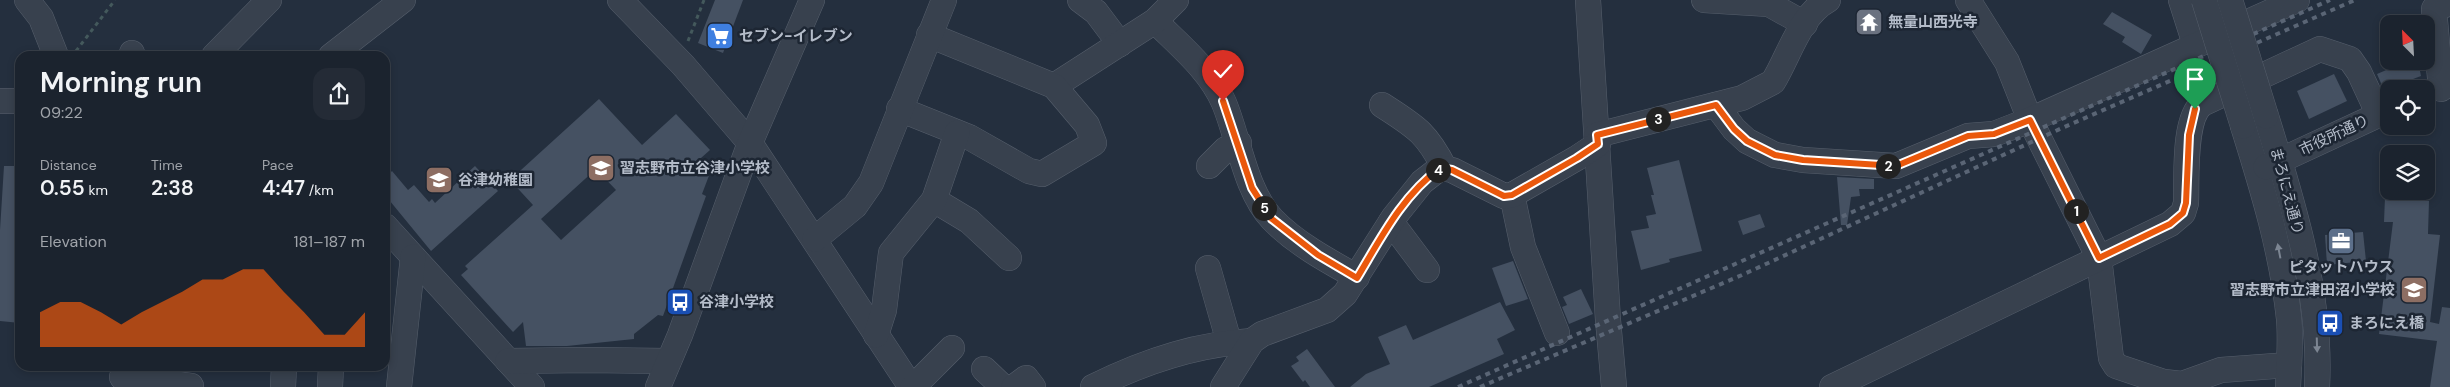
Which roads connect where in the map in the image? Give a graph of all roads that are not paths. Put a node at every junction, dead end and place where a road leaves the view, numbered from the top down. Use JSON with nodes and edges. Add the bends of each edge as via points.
{"nodes":[{"id":1,"x":27,"y":0,"type":"edge"},
{"id":2,"x":269,"y":0,"type":"edge"},
{"id":3,"x":403,"y":0,"type":"edge"},
{"id":4,"x":620,"y":0,"type":"edge"},
{"id":5,"x":812,"y":0,"type":"edge"},
{"id":6,"x":944,"y":0,"type":"edge"},
{"id":7,"x":1080,"y":0,"type":"edge"},
{"id":8,"x":1176,"y":0,"type":"edge"},
{"id":9,"x":1588,"y":0,"type":"edge"},
{"id":10,"x":1704,"y":0,"type":"edge"},
{"id":11,"x":1828,"y":0,"type":"edge"},
{"id":12,"x":1968,"y":0,"type":"edge"},
{"id":13,"x":2181,"y":0,"type":"edge"},
{"id":14,"x":2204,"y":0,"type":"edge"},
{"id":15,"x":2230,"y":0,"type":"edge"},
{"id":16,"x":2298,"y":0,"type":"edge"},
{"id":17,"x":2450,"y":3,"type":"edge"},
{"id":18,"x":2253,"y":9,"type":"edge"},
{"id":19,"x":1156,"y":21,"type":"junction"},
{"id":20,"x":1805,"y":24,"type":"junction"},
{"id":21,"x":930,"y":35,"type":"junction"},
{"id":22,"x":1120,"y":44,"type":"junction"},
{"id":23,"x":2195,"y":44,"type":"junction"},
{"id":24,"x":54,"y":51,"type":"edge"},
{"id":25,"x":219,"y":51,"type":"edge"},
{"id":26,"x":337,"y":51,"type":"edge"},
{"id":27,"x":1054,"y":86,"type":"junction"},
{"id":28,"x":2439,"y":90,"type":"edge"},
{"id":29,"x":0,"y":101,"type":"edge"},
{"id":30,"x":15,"y":101,"type":"edge"},
{"id":31,"x":1382,"y":105,"type":"dead end"},
{"id":32,"x":1716,"y":105,"type":"junction"},
{"id":33,"x":2380,"y":106,"type":"edge"},
{"id":34,"x":899,"y":109,"type":"junction"},
{"id":35,"x":2380,"y":115,"type":"edge"},
{"id":36,"x":2030,"y":120,"type":"junction"},
{"id":37,"x":957,"y":133,"type":"junction"},
{"id":38,"x":1597,"y":140,"type":"junction"},
{"id":39,"x":750,"y":143,"type":"junction"},
{"id":40,"x":1239,"y":143,"type":"junction"},
{"id":41,"x":2280,"y":161,"type":"junction"},
{"id":42,"x":1208,"y":166,"type":"dead end"},
{"id":43,"x":1445,"y":169,"type":"junction"},
{"id":44,"x":2257,"y":171,"type":"junction"},
{"id":45,"x":1512,"y":195,"type":"junction"},
{"id":46,"x":934,"y":200,"type":"junction"},
{"id":47,"x":1391,"y":222,"type":"junction"},
{"id":48,"x":390,"y":232,"type":"edge"},
{"id":49,"x":815,"y":239,"type":"junction"},
{"id":50,"x":413,"y":257,"type":"junction"},
{"id":51,"x":1009,"y":258,"type":"dead end"},
{"id":52,"x":2099,"y":258,"type":"junction"},
{"id":53,"x":1208,"y":268,"type":"dead end"},
{"id":54,"x":1427,"y":270,"type":"dead end"},
{"id":55,"x":1357,"y":278,"type":"junction"},
{"id":56,"x":1557,"y":333,"type":"dead end"},
{"id":57,"x":876,"y":335,"type":"junction"},
{"id":58,"x":1240,"y":341,"type":"junction"},
{"id":59,"x":952,"y":348,"type":"dead end"},
{"id":60,"x":508,"y":361,"type":"junction"},
{"id":61,"x":668,"y":362,"type":"junction"},
{"id":62,"x":984,"y":369,"type":"dead end"},
{"id":63,"x":193,"y":371,"type":"edge"},
{"id":64,"x":284,"y":371,"type":"edge"},
{"id":65,"x":331,"y":371,"type":"edge"},
{"id":66,"x":2288,"y":376,"type":"edge"},
{"id":67,"x":122,"y":377,"type":"dead end"},
{"id":68,"x":1140,"y":377,"type":"edge"},
{"id":69,"x":1837,"y":386,"type":"edge"},
{"id":70,"x":2183,"y":386,"type":"edge"},
{"id":71,"x":191,"y":387,"type":"edge"},
{"id":72,"x":283,"y":387,"type":"edge"},
{"id":73,"x":330,"y":387,"type":"edge"},
{"id":74,"x":399,"y":387,"type":"edge"},
{"id":75,"x":532,"y":387,"type":"edge"},
{"id":76,"x":658,"y":387,"type":"edge"},
{"id":77,"x":912,"y":387,"type":"edge"},
{"id":78,"x":1002,"y":387,"type":"edge"},
{"id":79,"x":1014,"y":387,"type":"edge"},
{"id":80,"x":1033,"y":387,"type":"edge"},
{"id":81,"x":1093,"y":387,"type":"edge"},
{"id":82,"x":1223,"y":387,"type":"edge"},
{"id":83,"x":1614,"y":387,"type":"edge"},
{"id":84,"x":2318,"y":387,"type":"edge"}],
"edges":[{"from":1,"to":24,"type":"street","via":[[41,18]]},
{"from":2,"to":25,"type":"street"},
{"from":3,"to":26,"type":"street"},
{"from":4,"to":39,"type":"street","via":[[683,65]]},
{"from":5,"to":39,"type":"street"},
{"from":6,"to":21,"type":"street"},
{"from":7,"to":22,"type":"street","via":[[1096,12]]},
{"from":8,"to":19,"type":"street"},
{"from":9,"to":38,"type":"street"},
{"from":10,"to":20,"type":"street","via":[[1768,4]]},
{"from":11,"to":20,"type":"street"},
{"from":12,"to":36,"type":"street","via":[[2007,62]]},
{"from":13,"to":23,"type":"street"},
{"from":14,"to":44,"type":"street","name":"まろにえ通り","bridge":true},
{"from":15,"to":41,"type":"street","name":"まろにえ通り","bridge":true},
{"from":16,"to":18,"type":"street"},
{"from":17,"to":28,"type":"street","via":[[2434,9]]},
{"from":18,"to":23,"type":"street"},
{"from":19,"to":22,"type":"street"},
{"from":19,"to":40,"type":"street","via":[[1203,69],[1223,101]]},
{"from":20,"to":32,"type":"street","via":[[1772,82],[1742,98]]},
{"from":21,"to":27,"type":"street"},
{"from":21,"to":34,"type":"street"},
{"from":22,"to":27,"type":"street"},
{"from":23,"to":36,"type":"street"},
{"from":27,"to":37,"type":"street","via":[[1086,125],[1094,143],[1042,174],[1029,171]]},
{"from":29,"to":30,"type":"street"},
{"from":31,"to":43,"type":"street","via":[[1419,129],[1433,145]]},
{"from":32,"to":36,"type":"street","via":[[1740,135],[1775,155],[1896,166],[1968,136],[1994,134]]},
{"from":32,"to":38,"type":"street"},
{"from":33,"to":52,"type":"street","via":[[2350,59],[2320,49],[2202,104],[2195,109],[2191,124],[2183,213],[2170,224]]},
{"from":34,"to":37,"type":"street"},
{"from":34,"to":49,"type":"street","via":[[871,183],[855,206]]},
{"from":35,"to":41,"type":"street","name":"市役所通り"},
{"from":36,"to":52,"type":"street"},
{"from":37,"to":46,"type":"street"},
{"from":38,"to":45,"type":"street","via":[[1577,158]]},
{"from":38,"to":83,"type":"street"},
{"from":39,"to":49,"type":"street"},
{"from":39,"to":61,"type":"street"},
{"from":40,"to":42,"type":"street","via":[[1226,149]]},
{"from":40,"to":55,"type":"street","via":[[1252,188],[1272,219],[1318,255]]},
{"from":41,"to":44,"type":"street","name":"市役所通り"},
{"from":41,"to":84,"type":"street","name":"まろにえ通り","one_way":true,"via":[[2314,298]]},
{"from":43,"to":45,"type":"street","via":[[1504,196]]},
{"from":43,"to":47,"type":"street","via":[[1440,168],[1422,182]]},
{"from":66,"to":44,"type":"street","name":"まろにえ通り","one_way":true,"via":[[2289,321],[2284,275]]},
{"from":45,"to":56,"type":"street","via":[[1523,248]]},
{"from":46,"to":51,"type":"street","via":[[969,221]]},
{"from":46,"to":57,"type":"street","via":[[891,254],[884,310]]},
{"from":47,"to":54,"type":"street"},
{"from":47,"to":55,"type":"street"},
{"from":48,"to":50,"type":"street"},
{"from":49,"to":57,"type":"street"},
{"from":50,"to":60,"type":"street"},
{"from":50,"to":74,"type":"street"},
{"from":52,"to":69,"type":"street"},
{"from":52,"to":70,"type":"street","via":[[2111,358],[2116,366]]},
{"from":53,"to":58,"type":"street"},
{"from":55,"to":58,"type":"street","via":[[1328,310]]},
{"from":57,"to":77,"type":"street"},
{"from":58,"to":68,"type":"street","via":[[1161,357]]},
{"from":58,"to":82,"type":"street"},
{"from":59,"to":77,"type":"street"},
{"from":60,"to":61,"type":"street"},
{"from":60,"to":75,"type":"street"},
{"from":61,"to":76,"type":"street"},
{"from":62,"to":78,"type":"street"},
{"from":63,"to":71,"type":"street"},
{"from":64,"to":72,"type":"street"},
{"from":65,"to":73,"type":"street"},
{"from":66,"to":70,"type":"street","via":[[2221,370]]},
{"from":67,"to":71,"type":"street"},
{"from":68,"to":81,"type":"street"},
{"from":79,"to":80,"type":"street","via":[[1026,378]]}]}
